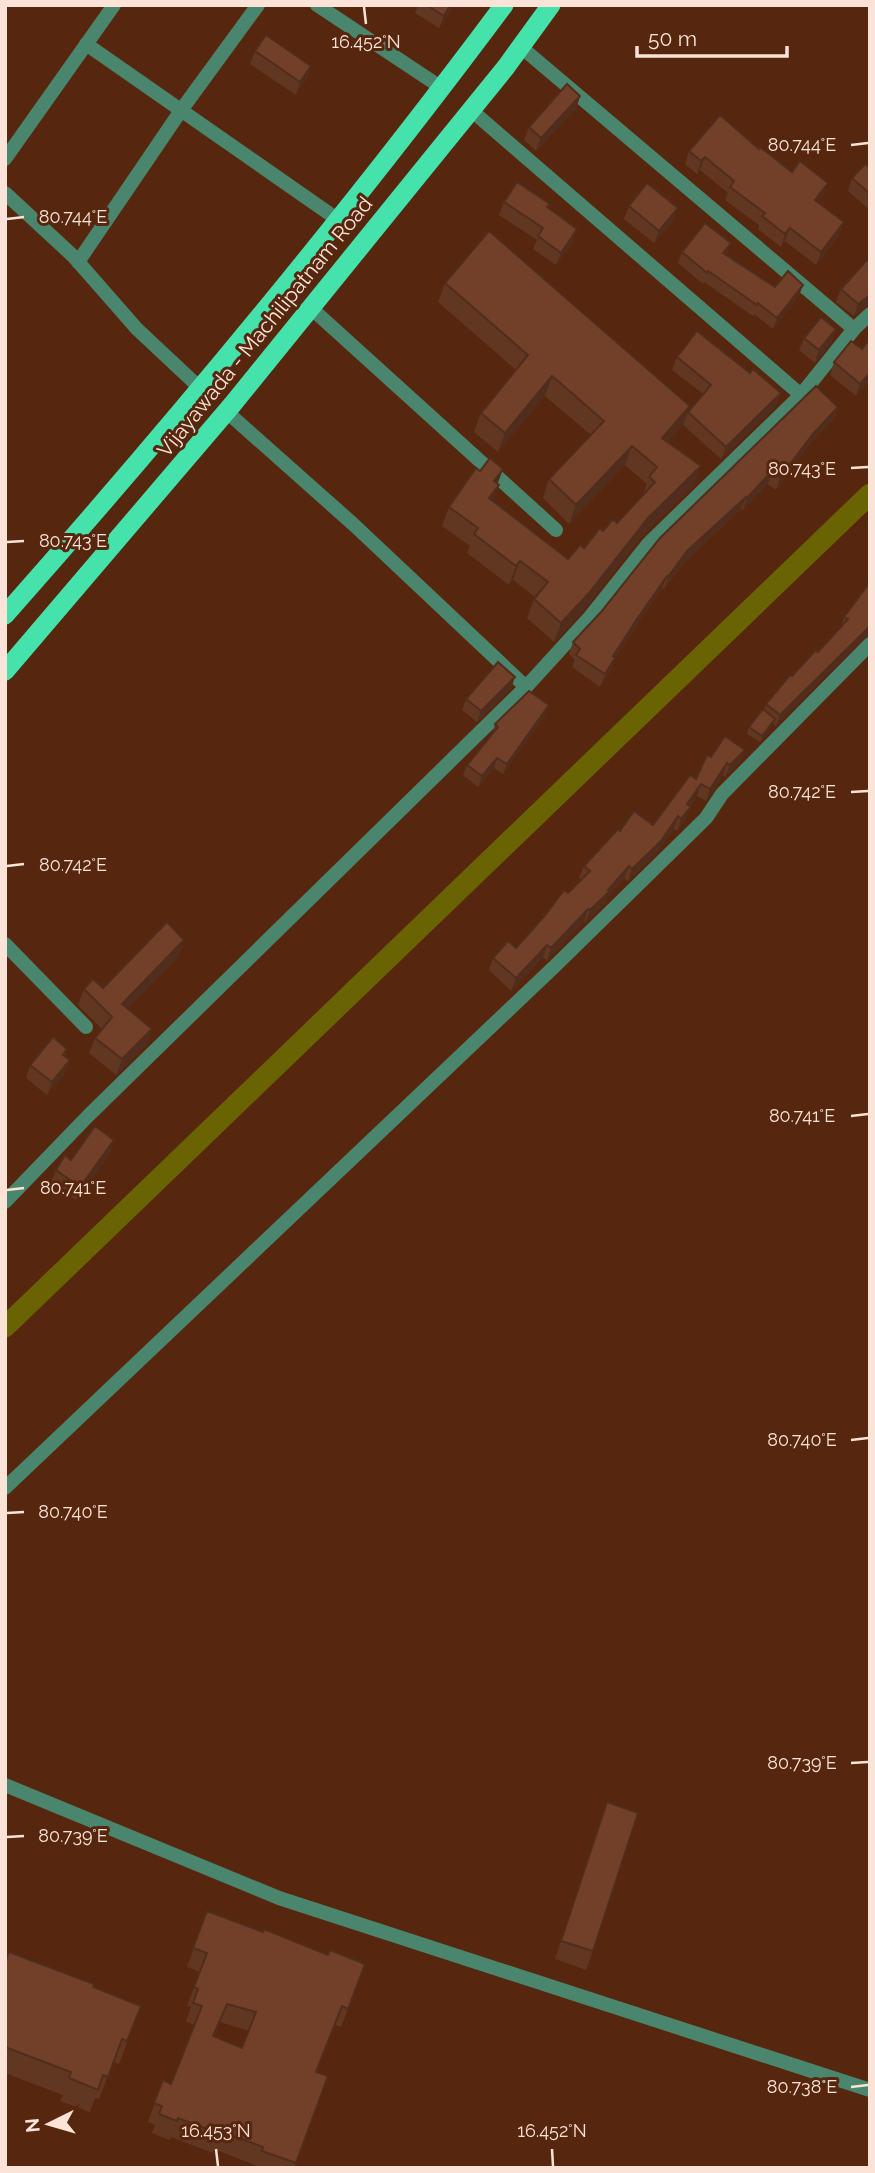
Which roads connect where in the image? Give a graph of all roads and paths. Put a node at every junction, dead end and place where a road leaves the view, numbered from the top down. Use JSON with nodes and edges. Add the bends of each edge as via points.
{"nodes":[{"id":1,"x":114,"y":5,"type":"edge"},
{"id":2,"x":258,"y":5,"type":"edge"},
{"id":3,"x":317,"y":5,"type":"edge"},
{"id":4,"x":504,"y":5,"type":"edge"},
{"id":5,"x":551,"y":5,"type":"edge"},
{"id":6,"x":86,"y":44,"type":"junction"},
{"id":7,"x":521,"y":47,"type":"junction"},
{"id":8,"x":442,"y":88,"type":"junction"},
{"id":9,"x":182,"y":109,"type":"junction"},
{"id":10,"x":471,"y":110,"type":"junction"},
{"id":11,"x":5,"y":159,"type":"edge"},
{"id":12,"x":5,"y":193,"type":"edge"},
{"id":13,"x":337,"y":219,"type":"junction"},
{"id":14,"x":78,"y":262,"type":"junction"},
{"id":15,"x":311,"y":308,"type":"junction"},
{"id":16,"x":870,"y":314,"type":"edge"},
{"id":17,"x":854,"y":329,"type":"junction"},
{"id":18,"x":200,"y":388,"type":"junction"},
{"id":19,"x":801,"y":396,"type":"junction"},
{"id":20,"x":227,"y":412,"type":"junction"},
{"id":21,"x":556,"y":530,"type":"dead end"},
{"id":22,"x":5,"y":615,"type":"edge"},
{"id":23,"x":870,"y":644,"type":"edge"},
{"id":24,"x":5,"y":671,"type":"edge"},
{"id":25,"x":526,"y":687,"type":"junction"},
{"id":26,"x":5,"y":944,"type":"edge"},
{"id":27,"x":86,"y":1027,"type":"dead end"},
{"id":28,"x":5,"y":1202,"type":"edge"},
{"id":29,"x":5,"y":1489,"type":"edge"},
{"id":30,"x":5,"y":1784,"type":"edge"},
{"id":31,"x":870,"y":2090,"type":"edge"}],
"edges":[{"from":1,"to":6,"type":"street"},
{"from":2,"to":9,"type":"street"},
{"from":3,"to":8,"type":"street"},
{"from":4,"to":8,"type":"highway","name":"Vijayawada - Machilipatnam Road"},
{"from":5,"to":7,"type":"highway","name":"Vijayawada - Machilipatnam Road"},
{"from":6,"to":9,"type":"street"},
{"from":6,"to":11,"type":"street"},
{"from":7,"to":10,"type":"highway","name":"Vijayawada - Machilipatnam Road"},
{"from":7,"to":17,"type":"street"},
{"from":8,"to":13,"type":"highway","name":"Vijayawada - Machilipatnam Road"},
{"from":9,"to":13,"type":"street"},
{"from":9,"to":14,"type":"street"},
{"from":10,"to":15,"type":"highway","name":"Vijayawada - Machilipatnam Road"},
{"from":10,"to":19,"type":"street"},
{"from":12,"to":14,"type":"street"},
{"from":13,"to":18,"type":"highway","name":"Vijayawada - Machilipatnam Road"},
{"from":14,"to":18,"type":"street","via":[[136,329]]},
{"from":15,"to":20,"type":"highway","name":"Vijayawada - Machilipatnam Road"},
{"from":15,"to":21,"type":"street"},
{"from":16,"to":17,"type":"street"},
{"from":17,"to":19,"type":"street"},
{"from":18,"to":22,"type":"highway","name":"Vijayawada - Machilipatnam Road"},
{"from":19,"to":25,"type":"street","via":[[648,544]]},
{"from":20,"to":24,"type":"highway","name":"Vijayawada - Machilipatnam Road"},
{"from":20,"to":25,"type":"street"},
{"from":23,"to":29,"type":"street","via":[[722,794],[688,836]]},
{"from":25,"to":28,"type":"street"},
{"from":26,"to":27,"type":"street"},
{"from":30,"to":31,"type":"street","via":[[279,1898]]}]}
